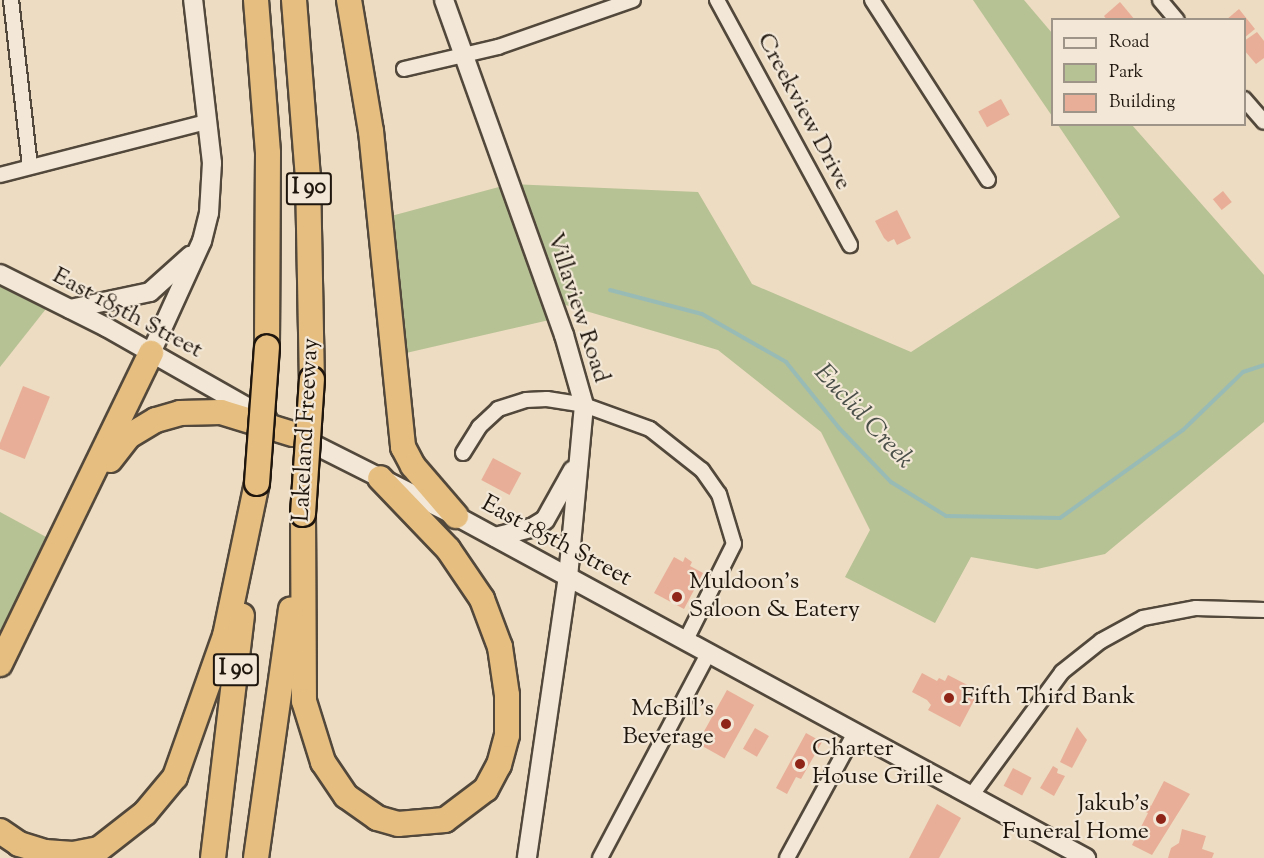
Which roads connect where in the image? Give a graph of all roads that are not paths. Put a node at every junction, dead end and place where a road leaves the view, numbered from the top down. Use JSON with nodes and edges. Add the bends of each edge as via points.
{"nodes":[{"id":1,"x":11,"y":0,"type":"edge"},
{"id":2,"x":193,"y":0,"type":"edge"},
{"id":3,"x":256,"y":0,"type":"edge"},
{"id":4,"x":294,"y":0,"type":"edge"},
{"id":5,"x":349,"y":0,"type":"edge"},
{"id":6,"x":444,"y":0,"type":"edge"},
{"id":7,"x":633,"y":0,"type":"edge"},
{"id":8,"x":717,"y":0,"type":"edge"},
{"id":9,"x":872,"y":0,"type":"edge"},
{"id":10,"x":1160,"y":0,"type":"edge"},
{"id":11,"x":1175,"y":18,"type":"edge"},
{"id":12,"x":462,"y":52,"type":"junction"},
{"id":13,"x":404,"y":69,"type":"dead end"},
{"id":14,"x":1246,"y":100,"type":"edge"},
{"id":15,"x":207,"y":122,"type":"junction"},
{"id":16,"x":1264,"y":122,"type":"edge"},
{"id":17,"x":30,"y":166,"type":"junction"},
{"id":18,"x":0,"y":175,"type":"edge"},
{"id":19,"x":988,"y":180,"type":"dead end"},
{"id":20,"x":202,"y":241,"type":"junction"},
{"id":21,"x":850,"y":244,"type":"dead end"},
{"id":22,"x":0,"y":274,"type":"edge"},
{"id":23,"x":70,"y":309,"type":"junction"},
{"id":24,"x":151,"y":353,"type":"junction"},
{"id":25,"x":584,"y":405,"type":"junction"},
{"id":26,"x":293,"y":434,"type":"junction"},
{"id":27,"x":463,"y":453,"type":"dead end"},
{"id":28,"x":579,"y":458,"type":"junction"},
{"id":29,"x":380,"y":478,"type":"junction"},
{"id":30,"x":257,"y":483,"type":"junction"},
{"id":31,"x":88,"y":484,"type":"junction"},
{"id":32,"x":303,"y":514,"type":"junction"},
{"id":33,"x":456,"y":516,"type":"junction"},
{"id":34,"x":495,"y":537,"type":"junction"},
{"id":35,"x":568,"y":576,"type":"junction"},
{"id":36,"x":1264,"y":610,"type":"edge"},
{"id":37,"x":686,"y":640,"type":"junction"},
{"id":38,"x":710,"y":652,"type":"junction"},
{"id":39,"x":0,"y":664,"type":"edge"},
{"id":40,"x":855,"y":733,"type":"junction"},
{"id":41,"x":971,"y":796,"type":"junction"},
{"id":42,"x":0,"y":831,"type":"edge"},
{"id":43,"x":213,"y":858,"type":"edge"},
{"id":44,"x":256,"y":858,"type":"edge"},
{"id":45,"x":527,"y":858,"type":"edge"},
{"id":46,"x":600,"y":858,"type":"edge"},
{"id":47,"x":787,"y":858,"type":"edge"},
{"id":48,"x":1086,"y":858,"type":"edge"}],
"edges":[{"from":1,"to":17,"type":"street"},
{"from":2,"to":15,"type":"street"},
{"from":3,"to":30,"type":"highway","name":"Lakeland Freeway","number":"I 90","bridge":true,"via":[[268,153],[267,347]]},
{"from":4,"to":32,"type":"highway","name":"Lakeland Freeway","number":"I 90","bridge":true,"via":[[309,176],[312,379]]},
{"from":5,"to":33,"type":"highway","via":[[361,51],[371,131],[403,447],[413,466]]},
{"from":6,"to":12,"type":"street","name":"Villaview Road"},
{"from":7,"to":12,"type":"street","via":[[498,47]]},
{"from":8,"to":21,"type":"street","name":"Creekview Drive"},
{"from":9,"to":19,"type":"street"},
{"from":10,"to":11,"type":"street"},
{"from":12,"to":13,"type":"street"},
{"from":12,"to":25,"type":"street","name":"Villaview Road","via":[[564,335]]},
{"from":14,"to":16,"type":"street"},
{"from":15,"to":17,"type":"street"},
{"from":15,"to":20,"type":"street","via":[[212,187]]},
{"from":17,"to":18,"type":"street"},
{"from":20,"to":23,"type":"street","via":[[183,265],[150,292]]},
{"from":20,"to":24,"type":"street"},
{"from":22,"to":23,"type":"street","name":"East 185th Street"},
{"from":23,"to":24,"type":"street","name":"East 185th Street"},
{"from":24,"to":26,"type":"street","name":"East 185th Street"},
{"from":24,"to":31,"type":"highway"},
{"from":25,"to":27,"type":"street","via":[[526,400],[498,409],[479,427]]},
{"from":25,"to":28,"type":"street","name":"Villaview Road"},
{"from":25,"to":37,"type":"street","via":[[650,429],[702,470],[719,494],[734,544]]},
{"from":26,"to":29,"type":"street","name":"East 185th Street"},
{"from":26,"to":31,"type":"highway","via":[[221,412],[180,413],[156,420],[129,436]]},
{"from":28,"to":34,"type":"street","via":[[545,520],[532,528]]},
{"from":28,"to":35,"type":"street","name":"Villaview Road"},
{"from":29,"to":32,"type":"highway","via":[[448,549],[482,599],[500,647],[507,695],[507,735],[499,765],[486,789],[445,820],[398,825],[377,818],[346,796],[323,762],[304,701]]},
{"from":29,"to":33,"type":"street","name":"East 185th Street"},
{"from":30,"to":42,"type":"highway","via":[[225,636],[175,777],[145,813],[99,849],[73,854],[45,852],[19,844]]},
{"from":30,"to":43,"type":"highway","name":"Lakeland Freeway","number":"I 90"},
{"from":31,"to":39,"type":"highway"},
{"from":32,"to":44,"type":"highway","name":"Lakeland Freeway","number":"I 90"},
{"from":33,"to":34,"type":"street","name":"East 185th Street"},
{"from":34,"to":35,"type":"street","name":"East 185th Street"},
{"from":35,"to":37,"type":"street","name":"East 185th Street"},
{"from":35,"to":45,"type":"street","name":"Villaview Road"},
{"from":36,"to":41,"type":"street","via":[[1196,608],[1164,614],[1143,618],[1101,641],[1062,672]]},
{"from":37,"to":38,"type":"street","name":"East 185th Street"},
{"from":38,"to":40,"type":"street","name":"East 185th Street"},
{"from":38,"to":46,"type":"street"},
{"from":40,"to":41,"type":"street","name":"East 185th Street"},
{"from":40,"to":47,"type":"street"},
{"from":41,"to":48,"type":"street","name":"East 185th Street"}]}
